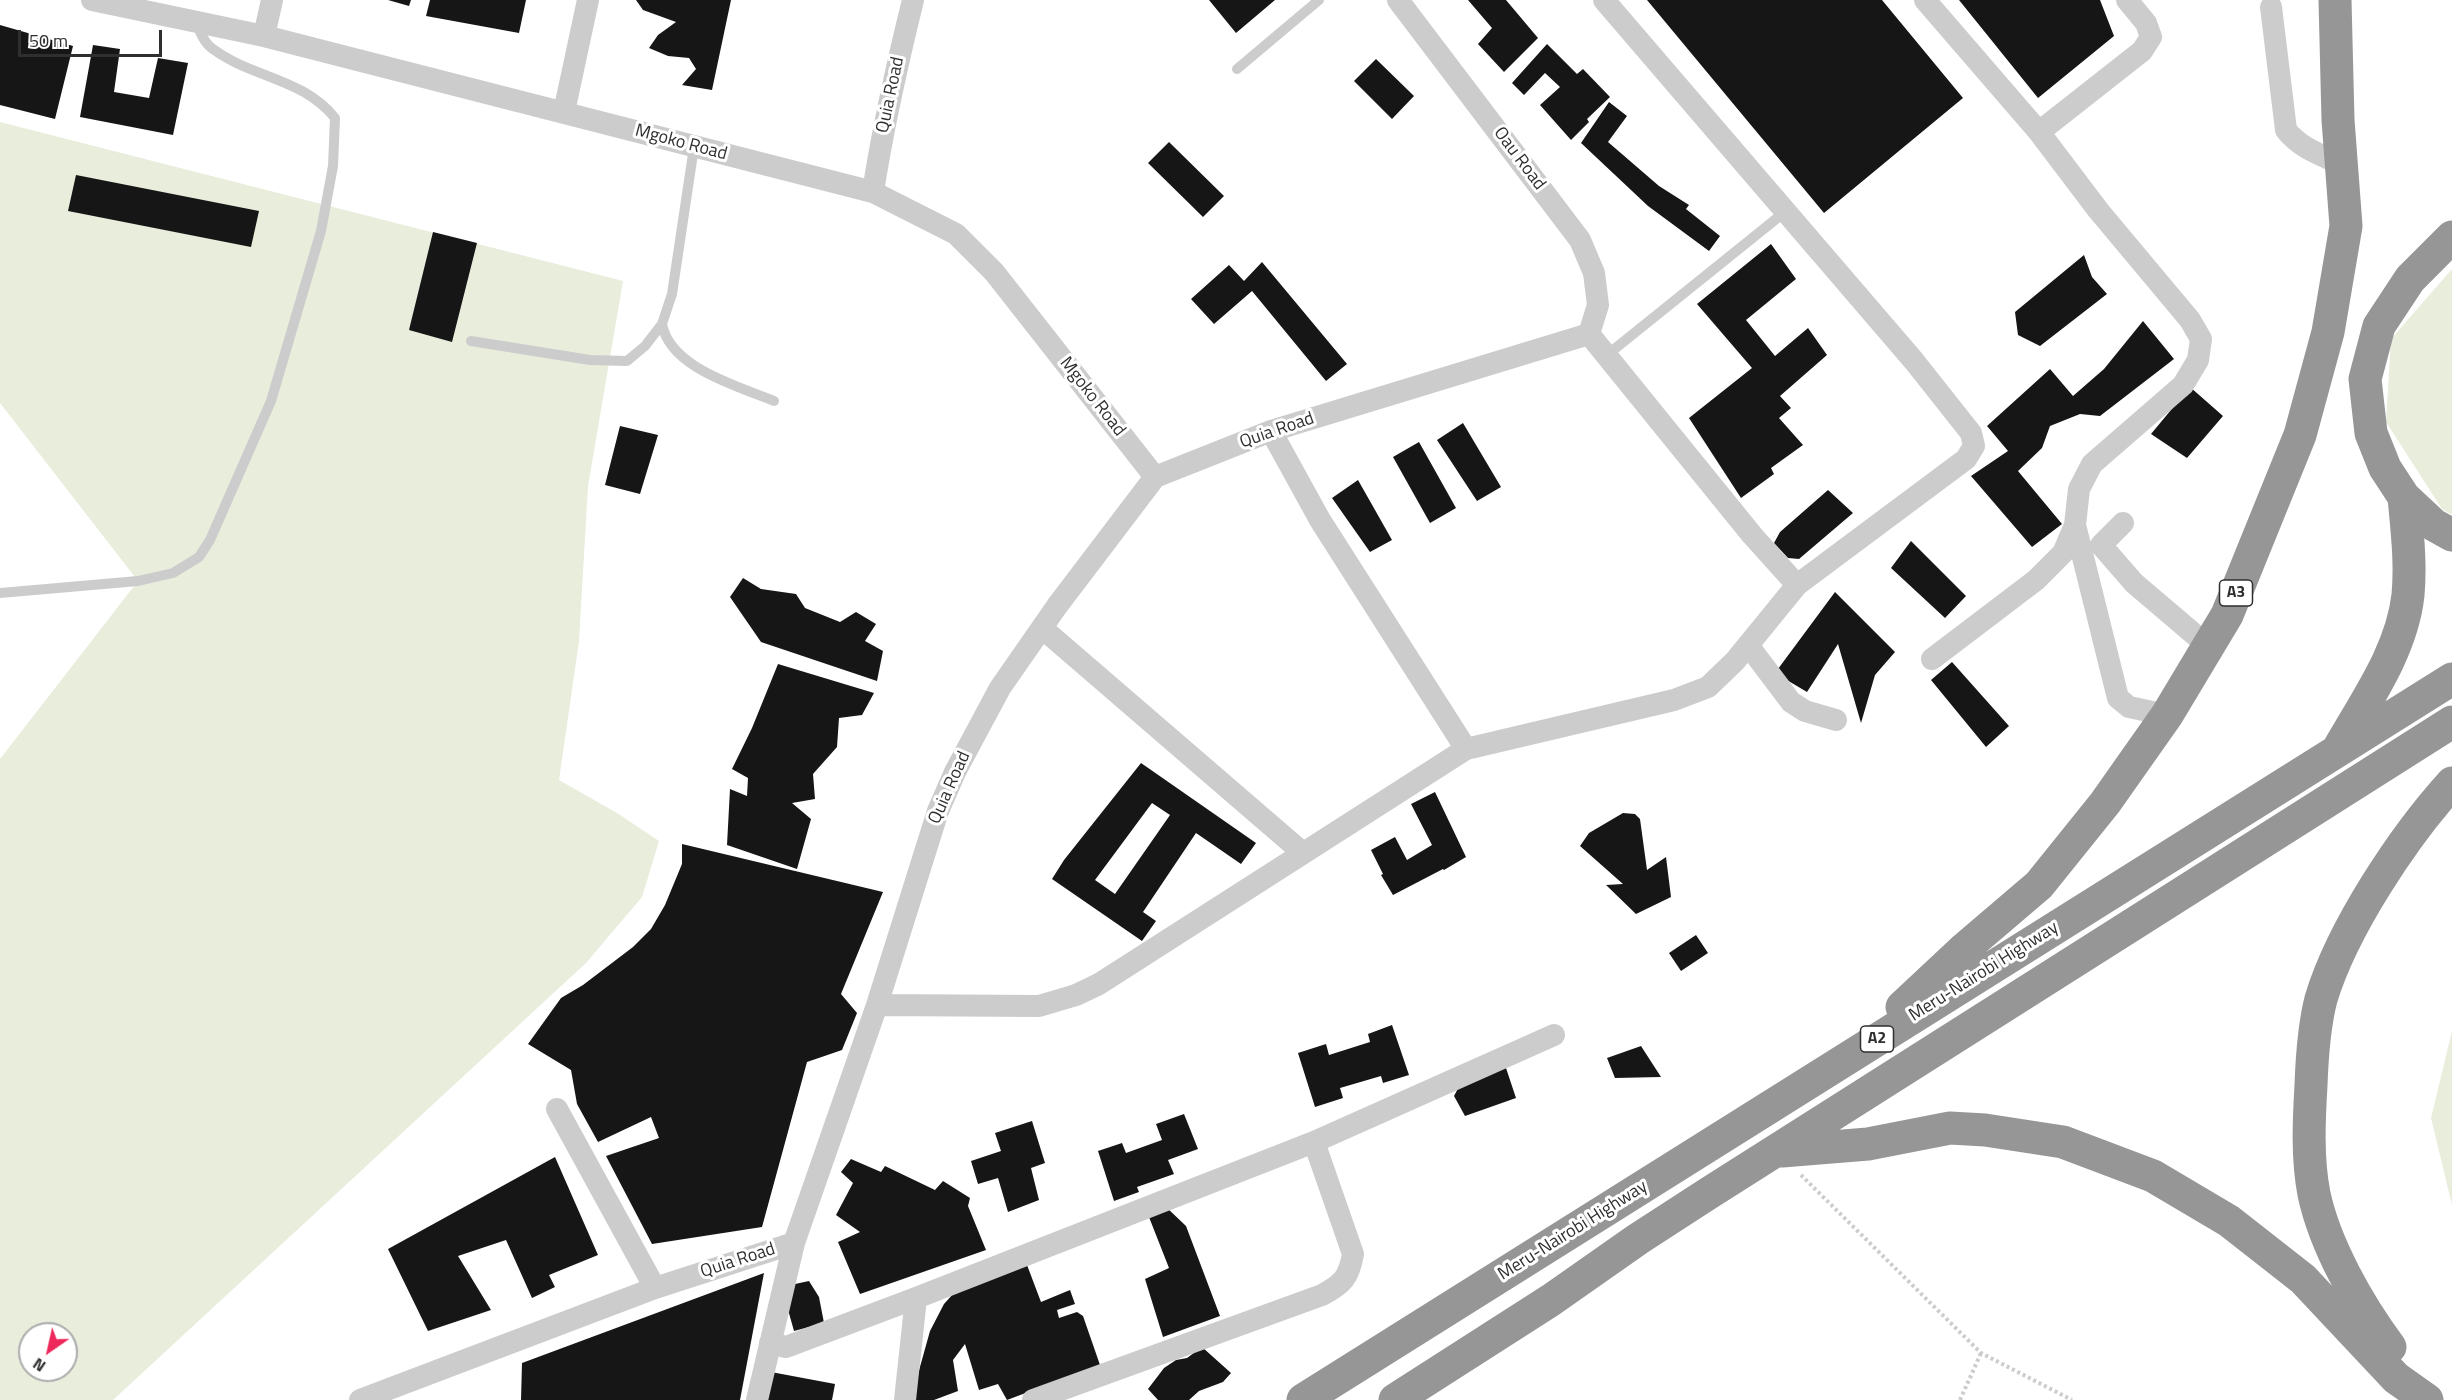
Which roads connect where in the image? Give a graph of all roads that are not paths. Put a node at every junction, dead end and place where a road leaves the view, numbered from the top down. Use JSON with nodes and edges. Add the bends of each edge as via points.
{"nodes":[{"id":1,"x":92,"y":0,"type":"edge"},
{"id":2,"x":272,"y":0,"type":"edge"},
{"id":3,"x":588,"y":0,"type":"edge"},
{"id":4,"x":913,"y":0,"type":"edge"},
{"id":5,"x":1319,"y":0,"type":"edge"},
{"id":6,"x":1604,"y":0,"type":"edge"},
{"id":7,"x":1925,"y":0,"type":"edge"},
{"id":8,"x":2127,"y":0,"type":"edge"},
{"id":9,"x":2335,"y":0,"type":"edge"},
{"id":10,"x":1405,"y":2,"type":"edge"},
{"id":11,"x":2271,"y":7,"type":"dead end"},
{"id":12,"x":195,"y":22,"type":"junction"},
{"id":13,"x":264,"y":36,"type":"junction"},
{"id":14,"x":1237,"y":69,"type":"dead end"},
{"id":15,"x":564,"y":112,"type":"junction"},
{"id":16,"x":2039,"y":132,"type":"junction"},
{"id":17,"x":694,"y":147,"type":"junction"},
{"id":18,"x":2341,"y":164,"type":"junction"},
{"id":19,"x":873,"y":192,"type":"junction"},
{"id":20,"x":1786,"y":211,"type":"junction"},
{"id":21,"x":2452,"y":237,"type":"edge"},
{"id":22,"x":662,"y":324,"type":"junction"},
{"id":23,"x":1589,"y":334,"type":"junction"},
{"id":24,"x":471,"y":341,"type":"dead end"},
{"id":25,"x":1607,"y":355,"type":"junction"},
{"id":26,"x":774,"y":401,"type":"dead end"},
{"id":27,"x":1271,"y":431,"type":"junction"},
{"id":28,"x":1155,"y":477,"type":"junction"},
{"id":29,"x":2404,"y":497,"type":"junction"},
{"id":30,"x":2123,"y":523,"type":"dead end"},
{"id":31,"x":2075,"y":525,"type":"junction"},
{"id":32,"x":2452,"y":535,"type":"edge"},
{"id":33,"x":1797,"y":585,"type":"junction"},
{"id":34,"x":0,"y":593,"type":"edge"},
{"id":35,"x":1042,"y":628,"type":"junction"},
{"id":36,"x":1748,"y":645,"type":"junction"},
{"id":37,"x":2208,"y":646,"type":"junction"},
{"id":38,"x":1932,"y":659,"type":"dead end"},
{"id":39,"x":2452,"y":679,"type":"edge"},
{"id":40,"x":2167,"y":715,"type":"junction"},
{"id":41,"x":1836,"y":720,"type":"dead end"},
{"id":42,"x":2452,"y":722,"type":"edge"},
{"id":43,"x":1466,"y":749,"type":"junction"},
{"id":44,"x":2336,"y":753,"type":"junction"},
{"id":45,"x":2452,"y":783,"type":"edge"},
{"id":46,"x":1303,"y":852,"type":"junction"},
{"id":47,"x":877,"y":1005,"type":"junction"},
{"id":48,"x":1554,"y":1035,"type":"dead end"},
{"id":49,"x":1848,"y":1057,"type":"junction"},
{"id":50,"x":557,"y":1109,"type":"dead end"},
{"id":51,"x":1314,"y":1142,"type":"junction"},
{"id":52,"x":1777,"y":1151,"type":"junction"},
{"id":53,"x":794,"y":1243,"type":"junction"},
{"id":54,"x":655,"y":1288,"type":"junction"},
{"id":55,"x":916,"y":1298,"type":"junction"},
{"id":56,"x":770,"y":1343,"type":"junction"},
{"id":57,"x":360,"y":1400,"type":"edge"},
{"id":58,"x":757,"y":1400,"type":"edge"},
{"id":59,"x":905,"y":1400,"type":"edge"},
{"id":60,"x":1033,"y":1400,"type":"edge"},
{"id":61,"x":1304,"y":1400,"type":"edge"},
{"id":62,"x":1395,"y":1400,"type":"edge"},
{"id":63,"x":2427,"y":1400,"type":"edge"},
{"id":64,"x":2436,"y":1400,"type":"edge"}],
"edges":[{"from":1,"to":12,"type":"street","name":"Mgoko Road"},
{"from":2,"to":13,"type":"street"},
{"from":3,"to":15,"type":"street"},
{"from":4,"to":19,"type":"street","name":"Quia Road","via":[[889,97]]},
{"from":5,"to":14,"type":"lane"},
{"from":6,"to":20,"type":"street"},
{"from":7,"to":16,"type":"street"},
{"from":8,"to":16,"type":"street","via":[[2146,23],[2151,37],[2142,51]]},
{"from":9,"to":18,"type":"highway","number":"A3"},
{"from":10,"to":23,"type":"street","name":"Oau Road","via":[[1580,240],[1594,273],[1598,305]]},
{"from":11,"to":18,"type":"street","via":[[2286,130],[2308,149]]},
{"from":12,"to":13,"type":"street","name":"Mgoko Road"},
{"from":12,"to":34,"type":"lane","via":[[213,49],[298,88],[324,104],[335,118],[333,166],[321,231],[271,401],[199,557],[173,573],[138,581]]},
{"from":13,"to":15,"type":"street","name":"Mgoko Road"},
{"from":15,"to":17,"type":"street","name":"Mgoko Road"},
{"from":16,"to":31,"type":"street","via":[[2190,320],[2201,339],[2198,360],[2183,385],[2092,464],[2079,489]]},
{"from":17,"to":19,"type":"street","name":"Mgoko Road"},
{"from":17,"to":22,"type":"lane","via":[[672,294]]},
{"from":18,"to":37,"type":"highway","number":"A3","via":[[2346,226],[2328,332],[2300,435],[2227,615]]},
{"from":19,"to":28,"type":"street","name":"Mgoko Road","via":[[956,234],[994,272]]},
{"from":20,"to":25,"type":"lane"},
{"from":20,"to":33,"type":"street","via":[[1971,433],[1974,446],[1965,459]]},
{"from":21,"to":29,"type":"highway","via":[[2410,279],[2379,326],[2365,379],[2371,433],[2385,468]]},
{"from":22,"to":24,"type":"lane","via":[[627,361],[590,360]]},
{"from":22,"to":26,"type":"lane","via":[[664,335],[675,349],[699,370]]},
{"from":23,"to":25,"type":"street"},
{"from":23,"to":27,"type":"street","name":"Quia Road"},
{"from":25,"to":33,"type":"street"},
{"from":27,"to":28,"type":"street","name":"Quia Road"},
{"from":27,"to":43,"type":"street","via":[[1320,520]]},
{"from":28,"to":35,"type":"street","name":"Quia Road"},
{"from":29,"to":32,"type":"highway","via":[[2434,525]]},
{"from":29,"to":44,"type":"highway","via":[[2410,562],[2408,597],[2397,640],[2381,676]]},
{"from":30,"to":37,"type":"street","via":[[2101,545],[2134,583]]},
{"from":31,"to":38,"type":"street","via":[[2063,553],[2036,580]]},
{"from":31,"to":40,"type":"street","via":[[2118,698],[2128,707]]},
{"from":33,"to":36,"type":"street"},
{"from":35,"to":46,"type":"street"},
{"from":35,"to":47,"type":"street","name":"Quia Road","via":[[1000,688],[942,801]]},
{"from":36,"to":41,"type":"street","via":[[1791,702],[1805,711]]},
{"from":36,"to":43,"type":"street","via":[[1708,687],[1674,700]]},
{"from":37,"to":40,"type":"highway","number":"A3"},
{"from":39,"to":44,"type":"highway","name":"Meru-Nairobi Highway","number":"A2"},
{"from":40,"to":49,"type":"highway","number":"A3","via":[[2105,803],[2039,885]]},
{"from":42,"to":52,"type":"highway","number":"A2"},
{"from":43,"to":46,"type":"street"},
{"from":44,"to":49,"type":"highway","name":"Meru-Nairobi Highway","number":"A2"},
{"from":45,"to":64,"type":"highway","via":[[2383,875],[2344,944],[2321,1000],[2312,1056],[2308,1131],[2314,1194],[2335,1254],[2368,1317],[2405,1368]]},
{"from":46,"to":47,"type":"street","via":[[1076,995],[1039,1006]]},
{"from":47,"to":53,"type":"street","name":"Quia Road"},
{"from":48,"to":51,"type":"street"},
{"from":49,"to":61,"type":"highway","name":"Meru-Nairobi Highway","number":"A2"},
{"from":50,"to":54,"type":"street"},
{"from":51,"to":55,"type":"street"},
{"from":51,"to":60,"type":"street","via":[[1353,1254],[1350,1273],[1337,1287]]},
{"from":52,"to":62,"type":"highway","number":"A2"},
{"from":52,"to":63,"type":"highway","via":[[1868,1144],[1950,1128],[1985,1130],[2063,1142],[2153,1176],[2229,1221],[2303,1279],[2396,1378]]},
{"from":53,"to":54,"type":"street","name":"Quia Road"},
{"from":53,"to":56,"type":"street"},
{"from":54,"to":57,"type":"street","name":"Quia Road"},
{"from":55,"to":56,"type":"street","via":[[786,1347]]},
{"from":55,"to":59,"type":"street"},
{"from":56,"to":58,"type":"street"}]}
